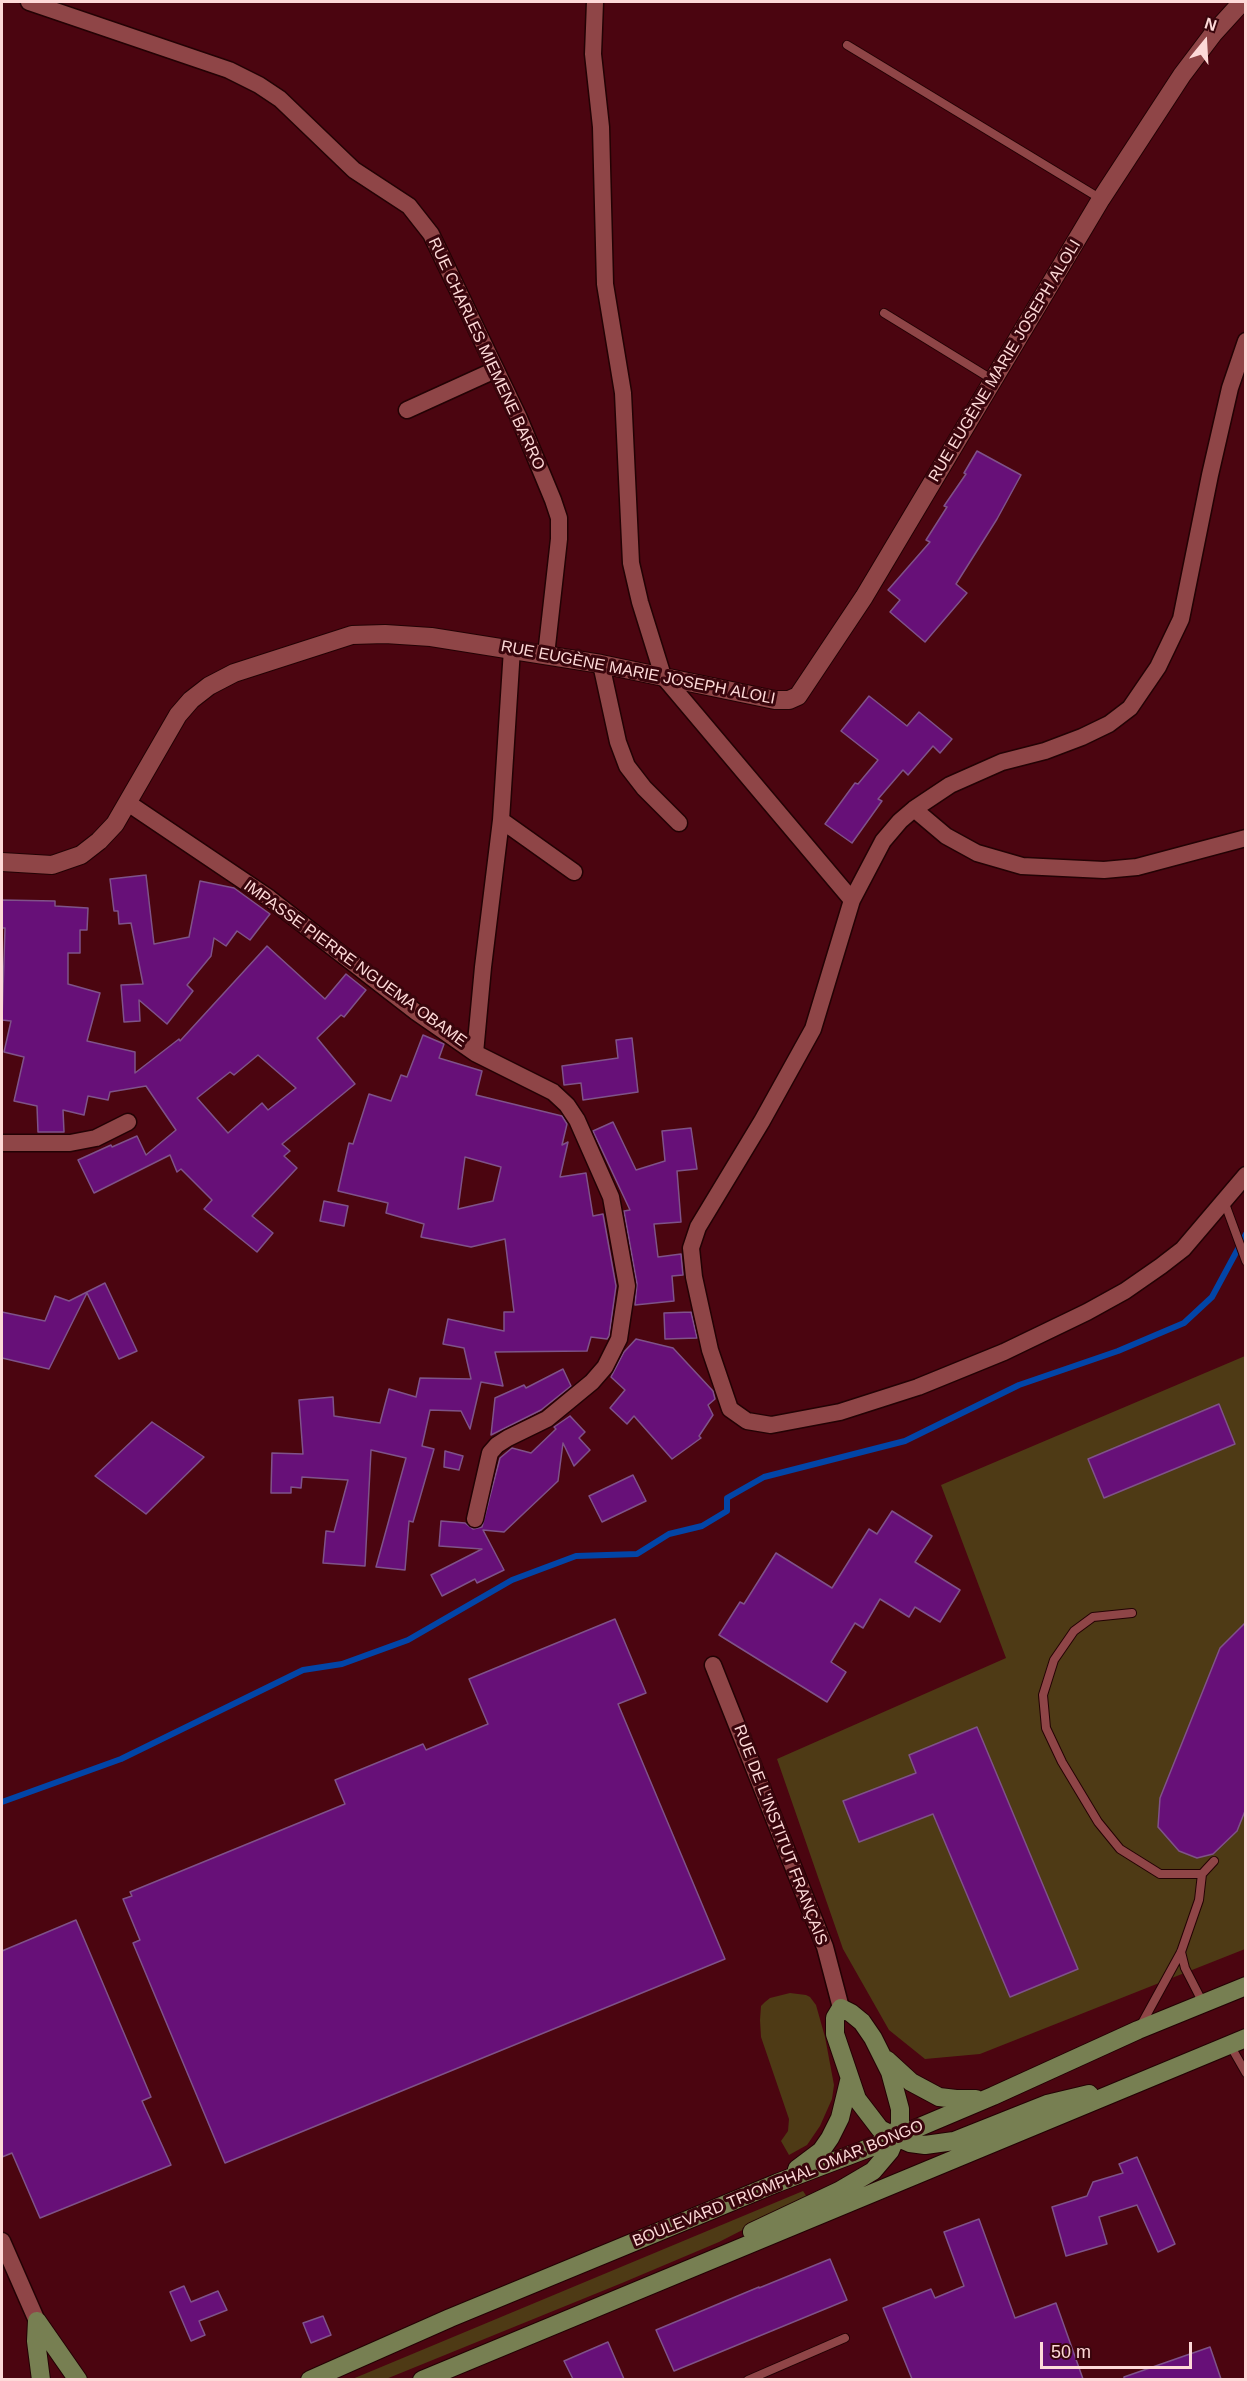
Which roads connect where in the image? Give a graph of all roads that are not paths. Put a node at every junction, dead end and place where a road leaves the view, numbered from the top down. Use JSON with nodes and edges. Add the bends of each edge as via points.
{"nodes":[{"id":1,"x":29,"y":2,"type":"edge"},
{"id":2,"x":595,"y":2,"type":"edge"},
{"id":3,"x":1242,"y":2,"type":"edge"},
{"id":4,"x":847,"y":45,"type":"dead end"},
{"id":5,"x":1101,"y":199,"type":"junction"},
{"id":6,"x":884,"y":313,"type":"dead end"},
{"id":7,"x":1245,"y":341,"type":"edge"},
{"id":8,"x":495,"y":370,"type":"junction"},
{"id":9,"x":994,"y":381,"type":"junction"},
{"id":10,"x":407,"y":410,"type":"dead end"},
{"id":11,"x":512,"y":649,"type":"junction"},
{"id":12,"x":546,"y":655,"type":"junction"},
{"id":13,"x":601,"y":664,"type":"junction"},
{"id":14,"x":663,"y":676,"type":"junction"},
{"id":15,"x":128,"y":803,"type":"junction"},
{"id":16,"x":914,"y":809,"type":"junction"},
{"id":17,"x":501,"y":820,"type":"junction"},
{"id":18,"x":679,"y":823,"type":"dead end"},
{"id":19,"x":1245,"y":838,"type":"edge"},
{"id":20,"x":2,"y":862,"type":"edge"},
{"id":21,"x":574,"y":872,"type":"dead end"},
{"id":22,"x":852,"y":900,"type":"junction"},
{"id":23,"x":476,"y":1053,"type":"junction"},
{"id":24,"x":128,"y":1122,"type":"dead end"},
{"id":25,"x":2,"y":1143,"type":"edge"},
{"id":26,"x":1245,"y":1175,"type":"edge"},
{"id":27,"x":1224,"y":1201,"type":"junction"},
{"id":28,"x":1245,"y":1259,"type":"edge"},
{"id":29,"x":475,"y":1519,"type":"dead end"},
{"id":30,"x":1132,"y":1613,"type":"dead end"},
{"id":31,"x":713,"y":1665,"type":"dead end"},
{"id":32,"x":1214,"y":1861,"type":"dead end"},
{"id":33,"x":1202,"y":1874,"type":"junction"},
{"id":34,"x":1180,"y":1952,"type":"junction"},
{"id":35,"x":1245,"y":1986,"type":"edge"},
{"id":36,"x":1204,"y":2003,"type":"junction"},
{"id":37,"x":840,"y":2008,"type":"junction"},
{"id":38,"x":1138,"y":2030,"type":"junction"},
{"id":39,"x":1237,"y":2041,"type":"edge"},
{"id":40,"x":882,"y":2056,"type":"junction"},
{"id":41,"x":1245,"y":2073,"type":"edge"},
{"id":42,"x":849,"y":2081,"type":"junction"},
{"id":43,"x":1122,"y":2089,"type":"junction"},
{"id":44,"x":993,"y":2096,"type":"junction"},
{"id":45,"x":896,"y":2137,"type":"junction"},
{"id":46,"x":777,"y":2183,"type":"junction"},
{"id":47,"x":2,"y":2245,"type":"edge"},
{"id":48,"x":696,"y":2265,"type":"junction"},
{"id":49,"x":37,"y":2320,"type":"junction"},
{"id":50,"x":845,"y":2338,"type":"dead end"},
{"id":51,"x":41,"y":2379,"type":"edge"},
{"id":52,"x":78,"y":2379,"type":"edge"},
{"id":53,"x":310,"y":2379,"type":"edge"},
{"id":54,"x":422,"y":2379,"type":"edge"},
{"id":55,"x":748,"y":2379,"type":"edge"}],
"edges":[{"from":1,"to":8,"type":"street","name":"RUE CHARLES MIEMENE BARRO","via":[[230,70],[279,99],[354,170],[408,206],[431,234]]},
{"from":2,"to":14,"type":"street","via":[[593,54],[601,127],[605,284],[623,393],[631,563]]},
{"from":3,"to":5,"type":"street","name":"RUE EUGÈNE MARIE JOSEPH ALOLI","via":[[1182,75]]},
{"from":4,"to":5,"type":"lane"},
{"from":5,"to":9,"type":"street","name":"RUE EUGÈNE MARIE JOSEPH ALOLI"},
{"from":6,"to":9,"type":"lane"},
{"from":7,"to":16,"type":"street","via":[[1230,388],[1181,619],[1158,667],[1130,708],[1082,737],[1002,762],[950,785]]},
{"from":8,"to":10,"type":"street"},
{"from":8,"to":12,"type":"street","name":"RUE CHARLES MIEMENE BARRO","via":[[523,427],[559,518]]},
{"from":9,"to":14,"type":"street","name":"RUE EUGÈNE MARIE JOSEPH ALOLI","via":[[864,597],[798,696],[775,700]]},
{"from":11,"to":12,"type":"street","name":"RUE EUGÈNE MARIE JOSEPH ALOLI"},
{"from":11,"to":15,"type":"street","name":"RUE EUGÈNE MARIE JOSEPH ALOLI","via":[[430,637],[352,635],[234,673],[208,686],[178,715]]},
{"from":11,"to":17,"type":"street"},
{"from":12,"to":13,"type":"street","name":"RUE EUGÈNE MARIE JOSEPH ALOLI"},
{"from":13,"to":14,"type":"street","name":"RUE EUGÈNE MARIE JOSEPH ALOLI"},
{"from":13,"to":18,"type":"street","via":[[627,766]]},
{"from":14,"to":22,"type":"street"},
{"from":15,"to":20,"type":"street","name":"RUE EUGÈNE MARIE JOSEPH ALOLI","via":[[107,832],[81,855],[52,865]]},
{"from":15,"to":23,"type":"street","name":"IMPASSE PIERRE NGUEMA OBAME","via":[[269,898],[416,1012]]},
{"from":16,"to":19,"type":"street","via":[[946,836],[977,853],[1022,866],[1104,870],[1137,867]]},
{"from":16,"to":22,"type":"street","via":[[883,841]]},
{"from":17,"to":21,"type":"street"},
{"from":17,"to":23,"type":"street"},
{"from":22,"to":27,"type":"street","via":[[813,1029],[698,1227],[691,1248],[710,1350],[730,1409],[747,1420],[771,1425],[840,1412],[918,1387],[1004,1352],[1087,1312],[1134,1284],[1183,1249]]},
{"from":23,"to":29,"type":"street","name":"IMPASSE PIERRE NGUEMA OBAME","via":[[553,1092],[577,1120],[611,1197],[627,1286],[619,1339],[605,1367],[547,1419],[497,1444],[490,1453]]},
{"from":24,"to":25,"type":"street","via":[[96,1138],[70,1143]]},
{"from":26,"to":27,"type":"street"},
{"from":27,"to":28,"type":"lane"},
{"from":30,"to":33,"type":"lane","via":[[1093,1617],[1074,1631],[1054,1660],[1043,1695],[1046,1728],[1098,1822],[1120,1850],[1160,1874]]},
{"from":31,"to":37,"type":"street","name":"RUE DE L'INSTITUT FRANÇAIS","via":[[825,1947]]},
{"from":32,"to":33,"type":"lane"},
{"from":33,"to":34,"type":"lane","via":[[1199,1900]]},
{"from":34,"to":36,"type":"lane"},
{"from":34,"to":38,"type":"lane"},
{"from":35,"to":36,"type":"main road","name":"BOULEVARD TRIOMPHAL OMAR BONGO"},
{"from":36,"to":38,"type":"main road","name":"BOULEVARD TRIOMPHAL OMAR BONGO"},
{"from":37,"to":40,"type":"main road","via":[[862,2022]]},
{"from":37,"to":42,"type":"main road","via":[[835,2018],[835,2034]]},
{"from":38,"to":44,"type":"main road","name":"BOULEVARD TRIOMPHAL OMAR BONGO"},
{"from":39,"to":41,"type":"lane"},
{"from":39,"to":43,"type":"main road"},
{"from":40,"to":44,"type":"main road","via":[[911,2082],[939,2097],[956,2100]]},
{"from":40,"to":45,"type":"main road","via":[[900,2109]]},
{"from":42,"to":45,"type":"main road","via":[[873,2123]]},
{"from":42,"to":46,"type":"main road","via":[[840,2118],[825,2146]]},
{"from":43,"to":45,"type":"main road","via":[[1047,2104],[941,2145]]},
{"from":43,"to":48,"type":"main road"},
{"from":44,"to":45,"type":"main road","name":"BOULEVARD TRIOMPHAL OMAR BONGO"},
{"from":45,"to":46,"type":"main road","name":"BOULEVARD TRIOMPHAL OMAR BONGO"},
{"from":45,"to":48,"type":"main road","via":[[873,2171],[839,2191],[777,2218]]},
{"from":46,"to":53,"type":"main road","name":"BOULEVARD TRIOMPHAL OMAR BONGO"},
{"from":47,"to":49,"type":"street"},
{"from":48,"to":54,"type":"main road"},
{"from":49,"to":51,"type":"main road"},
{"from":49,"to":52,"type":"main road"},
{"from":50,"to":55,"type":"lane"}]}
